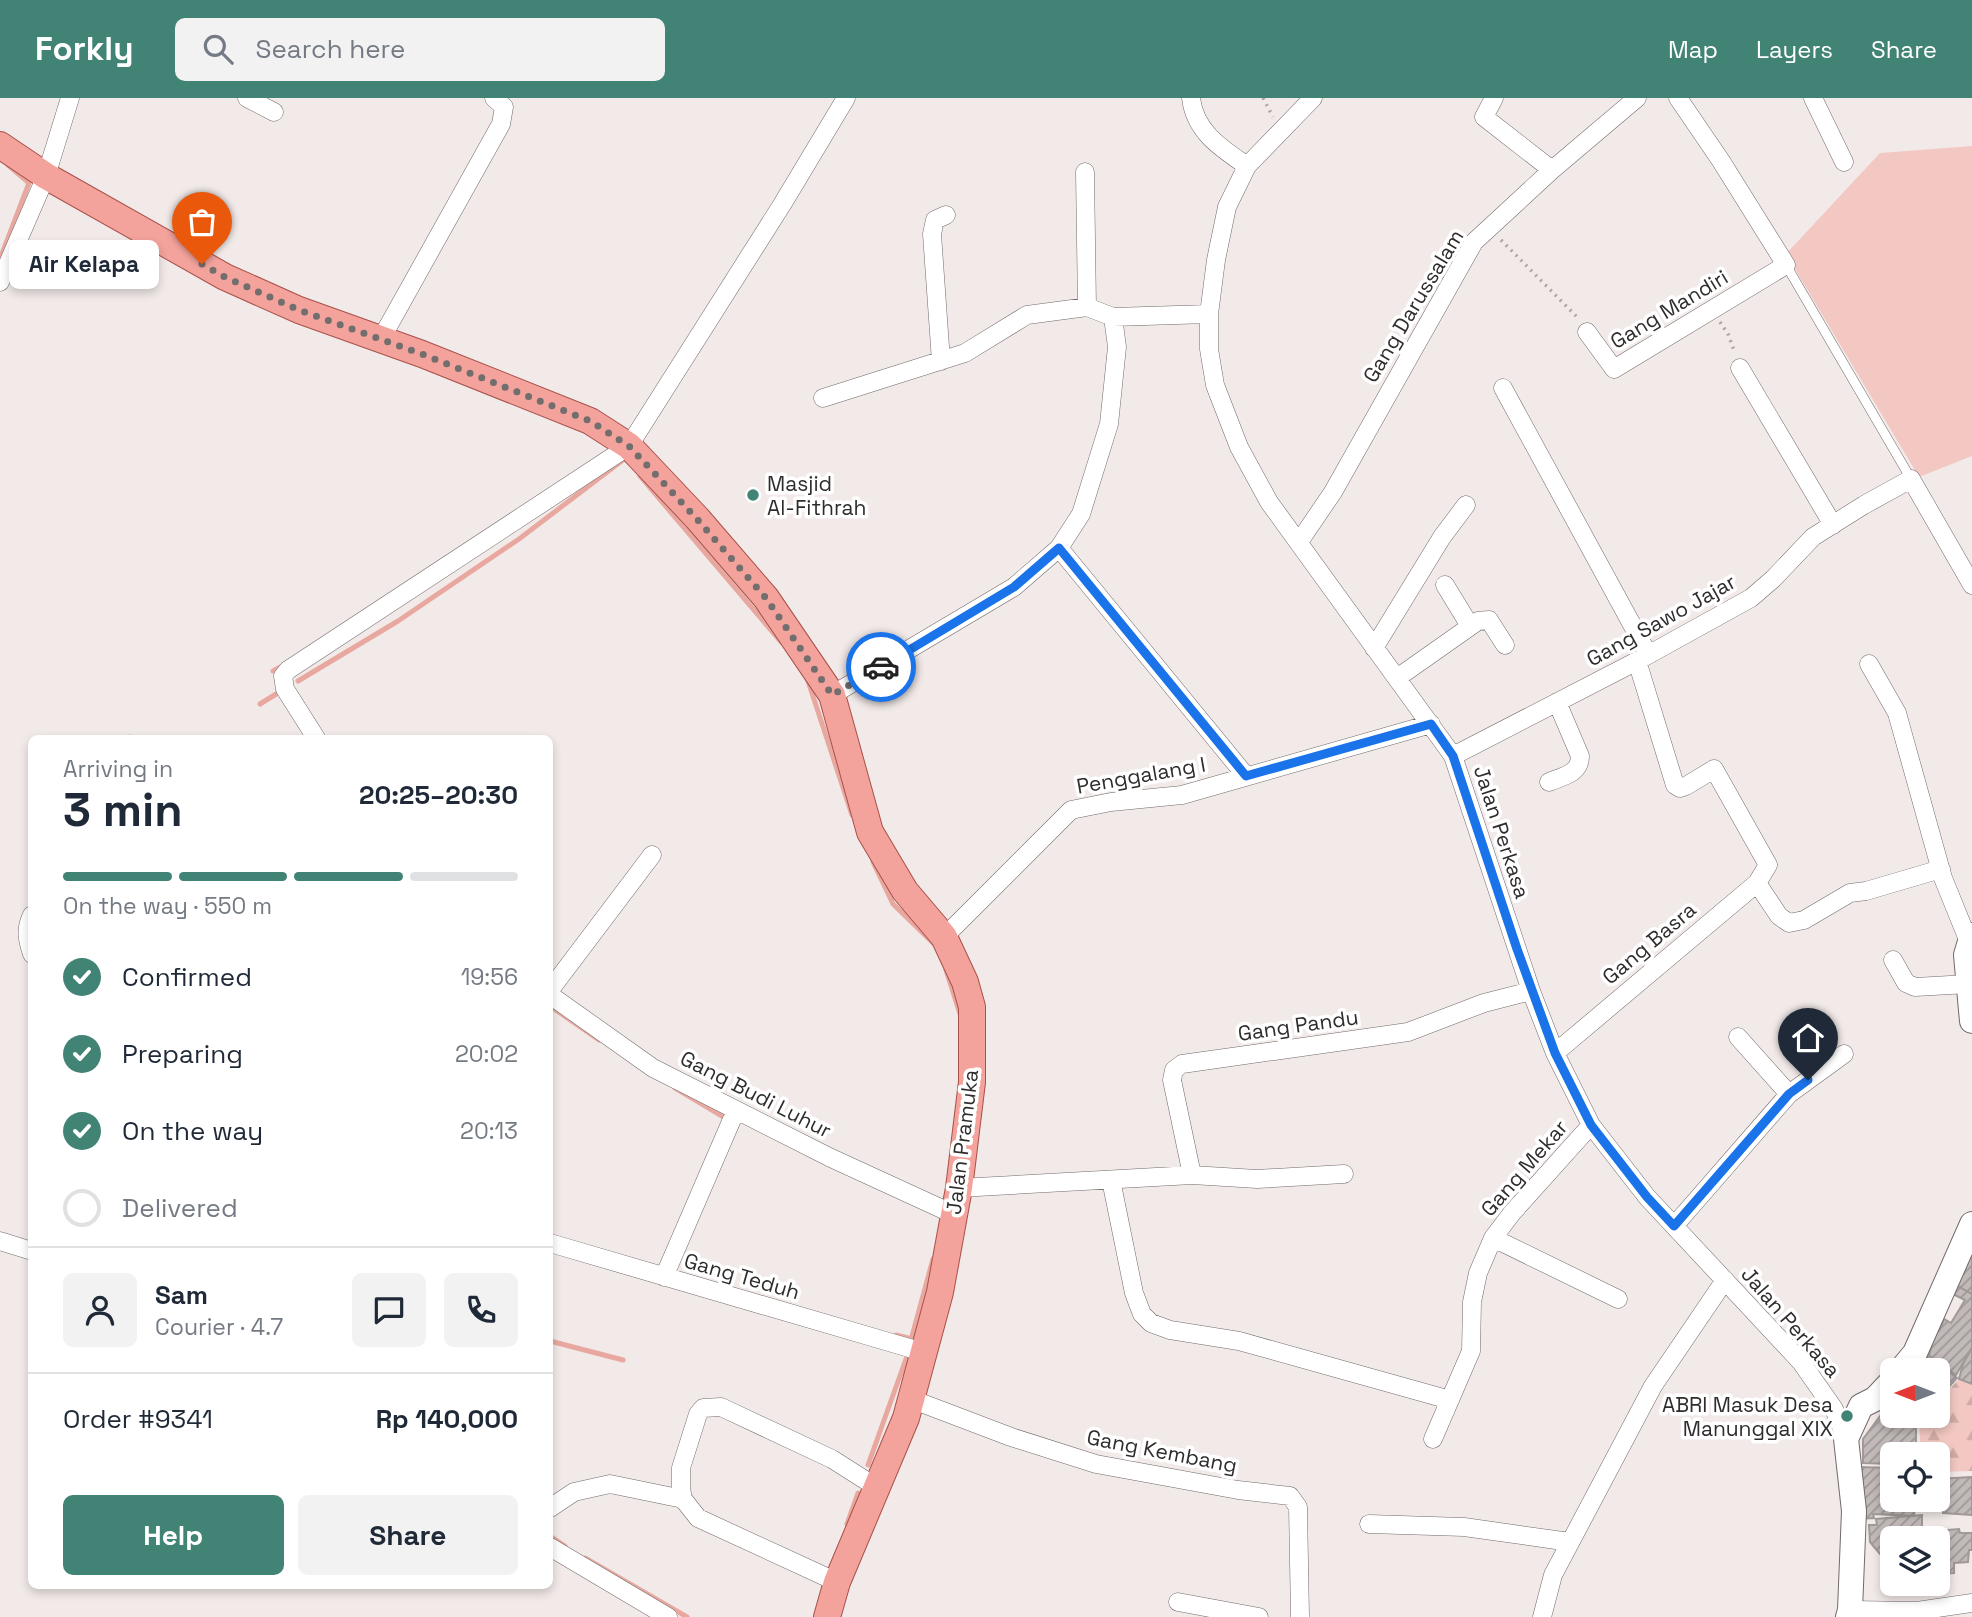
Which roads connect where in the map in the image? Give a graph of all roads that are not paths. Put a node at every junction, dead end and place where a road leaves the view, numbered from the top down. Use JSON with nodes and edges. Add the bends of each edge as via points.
{"nodes":[{"id":1,"x":70,"y":98,"type":"edge"},
{"id":2,"x":247,"y":98,"type":"edge"},
{"id":3,"x":494,"y":98,"type":"edge"},
{"id":4,"x":846,"y":98,"type":"edge"},
{"id":5,"x":1191,"y":98,"type":"edge"},
{"id":6,"x":1313,"y":98,"type":"edge"},
{"id":7,"x":1494,"y":98,"type":"edge"},
{"id":8,"x":1637,"y":98,"type":"edge"},
{"id":9,"x":1678,"y":98,"type":"edge"},
{"id":10,"x":1813,"y":98,"type":"edge"},
{"id":11,"x":274,"y":113,"type":"dead end"},
{"id":12,"x":0,"y":145,"type":"edge"},
{"id":13,"x":1844,"y":162,"type":"dead end"},
{"id":14,"x":1247,"y":166,"type":"junction"},
{"id":15,"x":1552,"y":170,"type":"junction"},
{"id":16,"x":1085,"y":172,"type":"dead end"},
{"id":17,"x":46,"y":176,"type":"junction"},
{"id":18,"x":946,"y":215,"type":"dead end"},
{"id":19,"x":1786,"y":265,"type":"junction"},
{"id":20,"x":0,"y":282,"type":"edge"},
{"id":21,"x":1087,"y":307,"type":"junction"},
{"id":22,"x":1209,"y":314,"type":"junction"},
{"id":23,"x":1113,"y":317,"type":"junction"},
{"id":24,"x":1587,"y":332,"type":"road end"},
{"id":25,"x":381,"y":339,"type":"junction"},
{"id":26,"x":941,"y":360,"type":"junction"},
{"id":27,"x":1740,"y":368,"type":"road end"},
{"id":28,"x":1503,"y":388,"type":"dead end"},
{"id":29,"x":823,"y":398,"type":"dead end"},
{"id":30,"x":629,"y":446,"type":"junction"},
{"id":31,"x":1911,"y":479,"type":"junction"},
{"id":32,"x":1466,"y":505,"type":"dead end"},
{"id":33,"x":1833,"y":525,"type":"junction"},
{"id":34,"x":1299,"y":542,"type":"junction"},
{"id":35,"x":1059,"y":548,"type":"junction"},
{"id":36,"x":1446,"y":585,"type":"dead end"},
{"id":37,"x":1972,"y":585,"type":"edge"},
{"id":38,"x":1470,"y":626,"type":"junction"},
{"id":39,"x":1505,"y":645,"type":"dead end"},
{"id":40,"x":1374,"y":648,"type":"junction"},
{"id":41,"x":1643,"y":657,"type":"junction"},
{"id":42,"x":1869,"y":664,"type":"dead end"},
{"id":43,"x":1397,"y":678,"type":"junction"},
{"id":44,"x":832,"y":695,"type":"junction"},
{"id":45,"x":1557,"y":702,"type":"junction"},
{"id":46,"x":1431,"y":724,"type":"junction"},
{"id":47,"x":314,"y":735,"type":"edge"},
{"id":48,"x":1453,"y":756,"type":"junction"},
{"id":49,"x":1246,"y":776,"type":"junction"},
{"id":50,"x":1549,"y":782,"type":"dead end"},
{"id":51,"x":652,"y":855,"type":"dead end"},
{"id":52,"x":1941,"y":869,"type":"junction"},
{"id":53,"x":1757,"y":883,"type":"junction"},
{"id":54,"x":28,"y":924,"type":"edge"},
{"id":55,"x":944,"y":937,"type":"junction"},
{"id":56,"x":1971,"y":939,"type":"edge"},
{"id":57,"x":28,"y":942,"type":"edge"},
{"id":58,"x":1892,"y":960,"type":"dead end"},
{"id":59,"x":1968,"y":984,"type":"junction"},
{"id":60,"x":553,"y":988,"type":"edge"},
{"id":61,"x":1531,"y":990,"type":"junction"},
{"id":62,"x":553,"y":994,"type":"edge"},
{"id":63,"x":1972,"y":1021,"type":"edge"},
{"id":64,"x":1738,"y":1037,"type":"dead end"},
{"id":65,"x":1555,"y":1053,"type":"junction"},
{"id":66,"x":1844,"y":1054,"type":"dead end"},
{"id":67,"x":1789,"y":1094,"type":"junction"},
{"id":68,"x":736,"y":1110,"type":"junction"},
{"id":69,"x":1591,"y":1125,"type":"junction"},
{"id":70,"x":1344,"y":1174,"type":"dead end"},
{"id":71,"x":1192,"y":1175,"type":"junction"},
{"id":72,"x":1111,"y":1180,"type":"junction"},
{"id":73,"x":959,"y":1188,"type":"junction"},
{"id":74,"x":953,"y":1214,"type":"junction"},
{"id":75,"x":1972,"y":1224,"type":"edge"},
{"id":76,"x":1674,"y":1226,"type":"junction"},
{"id":77,"x":1493,"y":1238,"type":"junction"},
{"id":78,"x":0,"y":1241,"type":"edge"},
{"id":79,"x":553,"y":1244,"type":"edge"},
{"id":80,"x":28,"y":1250,"type":"edge"},
{"id":81,"x":664,"y":1277,"type":"junction"},
{"id":82,"x":1725,"y":1280,"type":"junction"},
{"id":83,"x":1618,"y":1299,"type":"dead end"},
{"id":84,"x":923,"y":1352,"type":"junction"},
{"id":85,"x":1911,"y":1358,"type":"edge"},
{"id":86,"x":1880,"y":1394,"type":"edge"},
{"id":87,"x":911,"y":1399,"type":"junction"},
{"id":88,"x":1450,"y":1400,"type":"junction"},
{"id":89,"x":1861,"y":1406,"type":"junction"},
{"id":90,"x":1834,"y":1409,"type":"junction"},
{"id":91,"x":1846,"y":1438,"type":"junction"},
{"id":92,"x":1433,"y":1439,"type":"dead end"},
{"id":93,"x":876,"y":1487,"type":"junction"},
{"id":94,"x":682,"y":1500,"type":"junction"},
{"id":95,"x":553,"y":1506,"type":"edge"},
{"id":96,"x":1369,"y":1524,"type":"dead end"},
{"id":97,"x":1570,"y":1542,"type":"junction"},
{"id":98,"x":553,"y":1549,"type":"edge"},
{"id":99,"x":837,"y":1582,"type":"junction"},
{"id":100,"x":1178,"y":1602,"type":"dead end"},
{"id":101,"x":1970,"y":1608,"type":"edge"},
{"id":102,"x":1849,"y":1613,"type":"edge"},
{"id":103,"x":668,"y":1617,"type":"edge"},
{"id":104,"x":827,"y":1617,"type":"edge"},
{"id":105,"x":1259,"y":1617,"type":"edge"},
{"id":106,"x":1300,"y":1617,"type":"edge"},
{"id":107,"x":1542,"y":1617,"type":"edge"}],
"edges":[{"from":1,"to":17,"type":"street"},
{"from":2,"to":11,"type":"street"},
{"from":3,"to":25,"type":"street","via":[[504,107],[501,124]]},
{"from":4,"to":30,"type":"street"},
{"from":5,"to":14,"type":"street","via":[[1202,130]]},
{"from":6,"to":14,"type":"street","name":"Jalan Perkasa"},
{"from":7,"to":15,"type":"street","via":[[1485,117]]},
{"from":8,"to":15,"type":"street","name":"Gang Darussalam"},
{"from":9,"to":19,"type":"street"},
{"from":10,"to":13,"type":"street"},
{"from":12,"to":17,"type":"main road","name":"Jalan Pramuka"},
{"from":14,"to":22,"type":"street","name":"Jalan Perkasa","via":[[1227,207]]},
{"from":15,"to":34,"type":"street","name":"Gang Darussalam","via":[[1474,242],[1334,492]]},
{"from":16,"to":21,"type":"street"},
{"from":17,"to":20,"type":"street"},
{"from":17,"to":25,"type":"main road","name":"Jalan Pramuka","via":[[225,277]]},
{"from":18,"to":26,"type":"street","via":[[935,219],[932,234]]},
{"from":19,"to":24,"type":"street","name":"Gang Mandiri","via":[[1614,369]]},
{"from":19,"to":31,"type":"lane"},
{"from":21,"to":23,"type":"street"},
{"from":21,"to":26,"type":"street","via":[[1027,315],[965,353]]},
{"from":22,"to":23,"type":"street"},
{"from":22,"to":34,"type":"street","name":"Jalan Perkasa","via":[[1215,385],[1239,447],[1269,502]]},
{"from":23,"to":35,"type":"street","via":[[1117,347],[1110,425],[1081,514]]},
{"from":25,"to":30,"type":"main road","name":"Jalan Pramuka","via":[[590,421]]},
{"from":26,"to":29,"type":"street"},
{"from":27,"to":33,"type":"street"},
{"from":28,"to":41,"type":"street"},
{"from":30,"to":44,"type":"main road","name":"Jalan Pramuka","via":[[766,598]]},
{"from":30,"to":47,"type":"street","via":[[288,670],[283,683]]},
{"from":31,"to":33,"type":"street","name":"Gang Sawo Jajar"},
{"from":31,"to":37,"type":"street"},
{"from":32,"to":40,"type":"street"},
{"from":33,"to":41,"type":"street","name":"Gang Sawo Jajar","via":[[1813,537],[1751,598]]},
{"from":34,"to":40,"type":"street","name":"Jalan Perkasa"},
{"from":35,"to":44,"type":"street","via":[[1014,587]]},
{"from":35,"to":49,"type":"street"},
{"from":36,"to":38,"type":"street"},
{"from":38,"to":39,"type":"street","via":[[1489,620]]},
{"from":38,"to":43,"type":"street"},
{"from":40,"to":43,"type":"street","name":"Jalan Perkasa"},
{"from":41,"to":45,"type":"street","name":"Gang Sawo Jajar"},
{"from":41,"to":53,"type":"street","name":"Gang Basra","via":[[1675,785],[1686,786],[1714,769],[1768,865]]},
{"from":42,"to":52,"type":"street","via":[[1897,713]]},
{"from":43,"to":46,"type":"street","name":"Jalan Perkasa"},
{"from":44,"to":55,"type":"main road","name":"Jalan Pramuka","via":[[870,832],[905,891]]},
{"from":45,"to":48,"type":"street","name":"Gang Sawo Jajar"},
{"from":45,"to":50,"type":"street","via":[[1580,765],[1575,772]]},
{"from":46,"to":48,"type":"street","name":"Jalan Perkasa"},
{"from":46,"to":49,"type":"street","name":"Penggalang I"},
{"from":48,"to":61,"type":"street","name":"Jalan Perkasa"},
{"from":49,"to":55,"type":"street","name":"Penggalang I","via":[[1182,795],[1071,810]]},
{"from":51,"to":60,"type":"street"},
{"from":52,"to":53,"type":"street","via":[[1850,893],[1804,920],[1788,923]]},
{"from":52,"to":56,"type":"street"},
{"from":53,"to":65,"type":"street","name":"Gang Basra"},
{"from":54,"to":57,"type":"street"},
{"from":55,"to":73,"type":"main road","name":"Jalan Pramuka","via":[[972,1007],[972,1082]]},
{"from":56,"to":59,"type":"street","via":[[1966,956]]},
{"from":58,"to":59,"type":"street","via":[[1906,983],[1915,987]]},
{"from":59,"to":63,"type":"street"},
{"from":61,"to":65,"type":"street","name":"Jalan Perkasa"},
{"from":61,"to":71,"type":"street","name":"Gang Pandu","via":[[1408,1032],[1182,1064],[1171,1080]]},
{"from":62,"to":68,"type":"street","name":"Gang Budi Luhur","via":[[653,1068]]},
{"from":64,"to":67,"type":"street"},
{"from":65,"to":69,"type":"street","name":"Jalan Perkasa"},
{"from":66,"to":67,"type":"street"},
{"from":67,"to":76,"type":"street"},
{"from":68,"to":74,"type":"street","name":"Gang Budi Luhur"},
{"from":68,"to":81,"type":"street"},
{"from":69,"to":76,"type":"street","name":"Jalan Perkasa"},
{"from":69,"to":77,"type":"street","name":"Gang Mekar"},
{"from":70,"to":71,"type":"street","via":[[1257,1180]]},
{"from":71,"to":72,"type":"street"},
{"from":72,"to":73,"type":"street"},
{"from":72,"to":88,"type":"street","via":[[1134,1293],[1142,1314],[1152,1323],[1239,1341]]},
{"from":73,"to":74,"type":"main road","name":"Jalan Pramuka"},
{"from":74,"to":84,"type":"main road","name":"Jalan Pramuka","via":[[940,1293]]},
{"from":75,"to":85,"type":"street"},
{"from":76,"to":82,"type":"street","name":"Jalan Perkasa"},
{"from":77,"to":83,"type":"street"},
{"from":77,"to":88,"type":"street","name":"Gang Mekar","via":[[1472,1302],[1471,1351]]},
{"from":78,"to":80,"type":"street"},
{"from":79,"to":81,"type":"street","name":"Gang Teduh"},
{"from":81,"to":84,"type":"street","name":"Gang Teduh"},
{"from":82,"to":90,"type":"street","name":"Jalan Perkasa","via":[[1801,1362]]},
{"from":82,"to":97,"type":"street","via":[[1653,1386]]},
{"from":84,"to":87,"type":"main road","name":"Jalan Pramuka"},
{"from":86,"to":89,"type":"street"},
{"from":87,"to":93,"type":"main road","name":"Jalan Pramuka"},
{"from":87,"to":106,"type":"street","name":"Gang Kembang","via":[[1096,1464],[1290,1496],[1298,1507]]},
{"from":88,"to":92,"type":"street","name":"Gang Mekar"},
{"from":89,"to":90,"type":"street"},
{"from":89,"to":91,"type":"street"},
{"from":90,"to":91,"type":"street","name":"Jalan Perkasa"},
{"from":91,"to":102,"type":"street","via":[[1853,1511]]},
{"from":93,"to":94,"type":"street","via":[[832,1459],[710,1406],[698,1414],[681,1468]]},
{"from":93,"to":99,"type":"main road","name":"Jalan Pramuka"},
{"from":94,"to":95,"type":"street","via":[[610,1484],[574,1492]]},
{"from":94,"to":99,"type":"street","via":[[698,1518]]},
{"from":96,"to":97,"type":"street","via":[[1464,1527]]},
{"from":97,"to":107,"type":"street","via":[[1553,1575]]},
{"from":98,"to":103,"type":"street"},
{"from":99,"to":104,"type":"main road","name":"Jalan Pramuka"},
{"from":100,"to":105,"type":"street"},
{"from":101,"to":102,"type":"street"}]}
